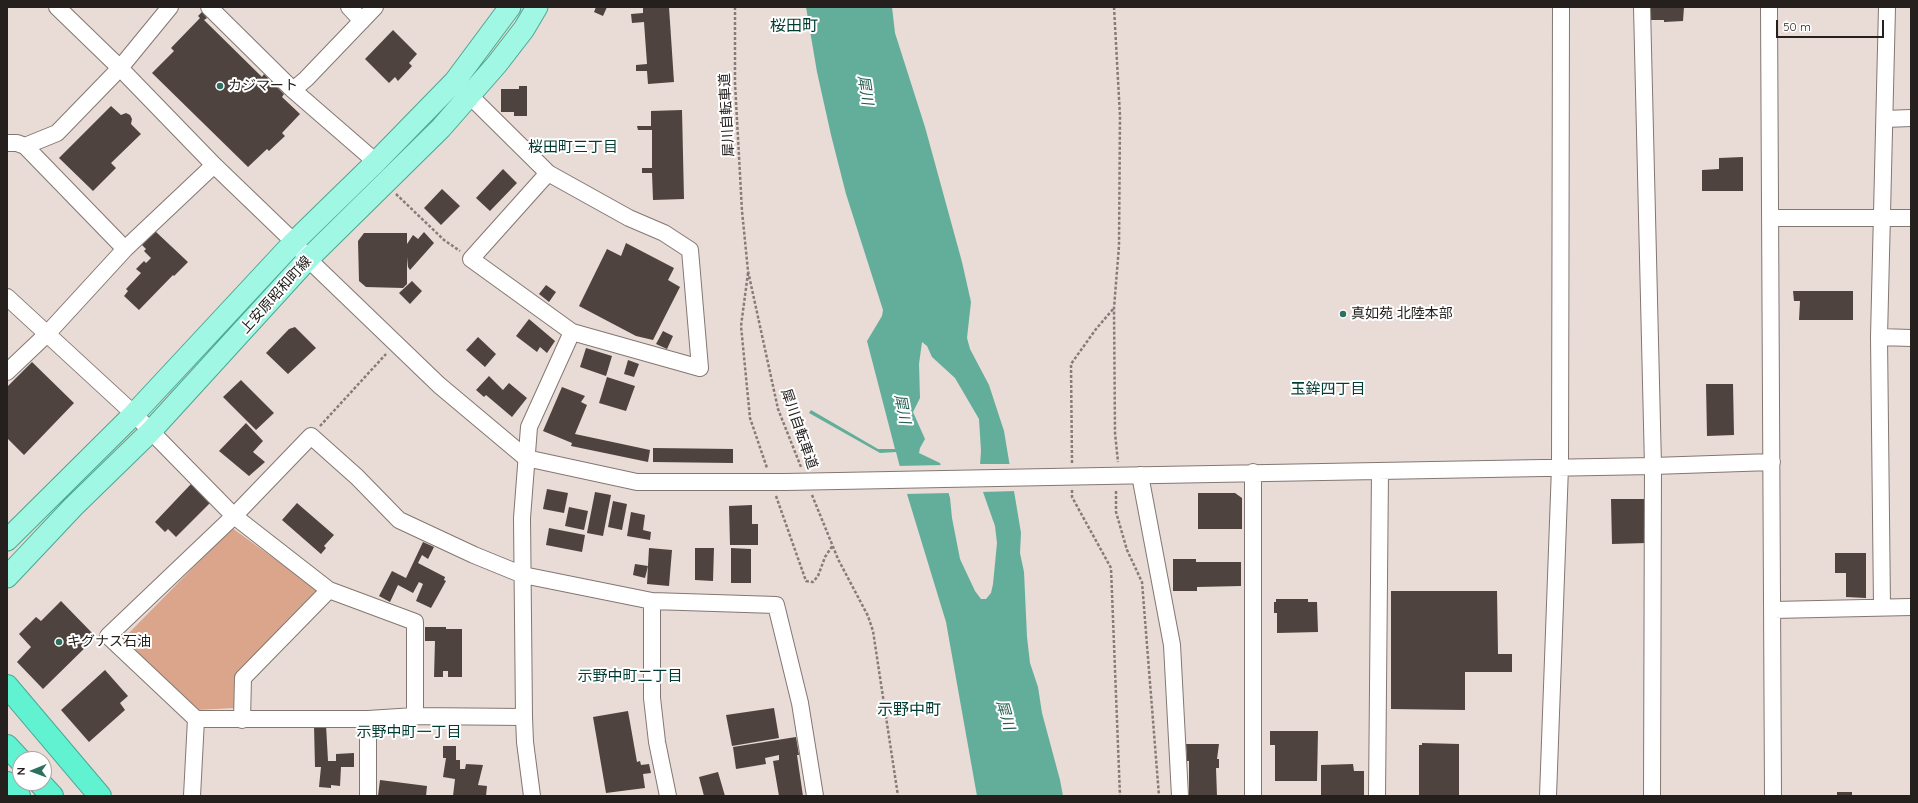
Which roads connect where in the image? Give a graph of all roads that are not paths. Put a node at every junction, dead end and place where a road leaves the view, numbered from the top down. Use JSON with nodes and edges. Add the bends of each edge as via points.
{"nodes":[{"id":1,"x":56,"y":7,"type":"edge"},
{"id":2,"x":170,"y":7,"type":"edge"},
{"id":3,"x":209,"y":7,"type":"edge"},
{"id":4,"x":349,"y":7,"type":"edge"},
{"id":5,"x":375,"y":7,"type":"edge"},
{"id":6,"x":510,"y":7,"type":"edge"},
{"id":7,"x":537,"y":7,"type":"edge"},
{"id":8,"x":1561,"y":7,"type":"edge"},
{"id":9,"x":1642,"y":7,"type":"edge"},
{"id":10,"x":1769,"y":7,"type":"edge"},
{"id":11,"x":1887,"y":7,"type":"edge"},
{"id":12,"x":362,"y":21,"type":"junction"},
{"id":13,"x":120,"y":68,"type":"junction"},
{"id":14,"x":455,"y":80,"type":"junction"},
{"id":15,"x":293,"y":90,"type":"junction"},
{"id":16,"x":470,"y":96,"type":"junction"},
{"id":17,"x":1885,"y":118,"type":"junction"},
{"id":18,"x":1911,"y":118,"type":"edge"},
{"id":19,"x":14,"y":141,"type":"edge"},
{"id":20,"x":376,"y":162,"type":"junction"},
{"id":21,"x":214,"y":165,"type":"junction"},
{"id":22,"x":548,"y":173,"type":"junction"},
{"id":23,"x":1770,"y":218,"type":"junction"},
{"id":24,"x":1911,"y":218,"type":"edge"},
{"id":25,"x":1883,"y":219,"type":"junction"},
{"id":26,"x":294,"y":242,"type":"junction"},
{"id":27,"x":125,"y":249,"type":"junction"},
{"id":28,"x":308,"y":259,"type":"junction"},
{"id":29,"x":7,"y":297,"type":"edge"},
{"id":30,"x":572,"y":332,"type":"junction"},
{"id":31,"x":48,"y":334,"type":"junction"},
{"id":32,"x":1879,"y":337,"type":"junction"},
{"id":33,"x":1911,"y":338,"type":"edge"},
{"id":34,"x":7,"y":372,"type":"edge"},
{"id":35,"x":134,"y":414,"type":"junction"},
{"id":36,"x":151,"y":431,"type":"junction"},
{"id":37,"x":526,"y":458,"type":"junction"},
{"id":38,"x":1772,"y":462,"type":"junction"},
{"id":39,"x":1653,"y":466,"type":"junction"},
{"id":40,"x":1560,"y":467,"type":"junction"},
{"id":41,"x":1380,"y":471,"type":"junction"},
{"id":42,"x":1253,"y":472,"type":"junction"},
{"id":43,"x":1140,"y":476,"type":"junction"},
{"id":44,"x":234,"y":516,"type":"junction"},
{"id":45,"x":7,"y":540,"type":"edge"},
{"id":46,"x":522,"y":575,"type":"junction"},
{"id":47,"x":7,"y":577,"type":"edge"},
{"id":48,"x":329,"y":590,"type":"junction"},
{"id":49,"x":652,"y":601,"type":"junction"},
{"id":50,"x":1882,"y":606,"type":"junction"},
{"id":51,"x":1911,"y":607,"type":"edge"},
{"id":52,"x":1772,"y":610,"type":"junction"},
{"id":53,"x":7,"y":686,"type":"edge"},
{"id":54,"x":415,"y":716,"type":"junction"},
{"id":55,"x":524,"y":717,"type":"junction"},
{"id":56,"x":368,"y":718,"type":"junction"},
{"id":57,"x":196,"y":719,"type":"junction"},
{"id":58,"x":242,"y":720,"type":"junction"},
{"id":59,"x":7,"y":783,"type":"edge"},
{"id":60,"x":19,"y":796,"type":"edge"},
{"id":61,"x":100,"y":796,"type":"edge"},
{"id":62,"x":192,"y":796,"type":"edge"},
{"id":63,"x":368,"y":796,"type":"edge"},
{"id":64,"x":532,"y":796,"type":"edge"},
{"id":65,"x":668,"y":796,"type":"edge"},
{"id":66,"x":815,"y":796,"type":"edge"},
{"id":67,"x":1180,"y":796,"type":"edge"},
{"id":68,"x":1253,"y":796,"type":"edge"},
{"id":69,"x":1377,"y":796,"type":"edge"},
{"id":70,"x":1548,"y":796,"type":"edge"},
{"id":71,"x":1652,"y":796,"type":"edge"},
{"id":72,"x":1774,"y":796,"type":"edge"}],
"edges":[{"from":1,"to":13,"type":"street"},
{"from":2,"to":13,"type":"street"},
{"from":3,"to":15,"type":"street"},
{"from":4,"to":12,"type":"street"},
{"from":5,"to":12,"type":"street"},
{"from":6,"to":14,"type":"main road","name":"上安原昭和町線"},
{"from":7,"to":16,"type":"main road","name":"上安原昭和町線","via":[[524,29]]},
{"from":8,"to":40,"type":"street"},
{"from":9,"to":39,"type":"street"},
{"from":10,"to":23,"type":"street"},
{"from":11,"to":17,"type":"street"},
{"from":12,"to":15,"type":"street"},
{"from":13,"to":19,"type":"street","via":[[57,133]]},
{"from":13,"to":21,"type":"street"},
{"from":14,"to":16,"type":"street"},
{"from":14,"to":20,"type":"main road","name":"上安原昭和町線"},
{"from":15,"to":20,"type":"street"},
{"from":16,"to":22,"type":"street"},
{"from":16,"to":28,"type":"main road","name":"上安原昭和町線"},
{"from":17,"to":18,"type":"street"},
{"from":17,"to":25,"type":"street"},
{"from":19,"to":27,"type":"street"},
{"from":20,"to":26,"type":"main road","name":"上安原昭和町線"},
{"from":21,"to":26,"type":"street"},
{"from":21,"to":27,"type":"street"},
{"from":22,"to":30,"type":"street","via":[[471,259]]},
{"from":22,"to":30,"type":"street","via":[[629,218],[664,233],[690,250],[700,368]]},
{"from":23,"to":25,"type":"street"},
{"from":23,"to":38,"type":"street"},
{"from":24,"to":25,"type":"street"},
{"from":25,"to":32,"type":"street"},
{"from":26,"to":28,"type":"street"},
{"from":26,"to":35,"type":"main road","name":"上安原昭和町線"},
{"from":27,"to":31,"type":"street"},
{"from":28,"to":36,"type":"main road","name":"上安原昭和町線"},
{"from":28,"to":37,"type":"street","via":[[439,385]]},
{"from":29,"to":31,"type":"street"},
{"from":30,"to":37,"type":"street","via":[[529,427]]},
{"from":31,"to":34,"type":"street"},
{"from":31,"to":35,"type":"street"},
{"from":32,"to":33,"type":"street"},
{"from":32,"to":50,"type":"street"},
{"from":35,"to":36,"type":"street"},
{"from":35,"to":45,"type":"main road","name":"上安原昭和町線"},
{"from":36,"to":44,"type":"street"},
{"from":36,"to":47,"type":"main road","name":"上安原昭和町線","via":[[73,507]]},
{"from":37,"to":43,"type":"street","bridge":true,"via":[[637,482],[1103,476],[1117,481]]},
{"from":37,"to":46,"type":"street"},
{"from":38,"to":39,"type":"street"},
{"from":38,"to":52,"type":"street"},
{"from":39,"to":40,"type":"street"},
{"from":39,"to":71,"type":"street"},
{"from":40,"to":41,"type":"street"},
{"from":40,"to":70,"type":"street"},
{"from":41,"to":42,"type":"street"},
{"from":41,"to":69,"type":"street"},
{"from":42,"to":43,"type":"street"},
{"from":42,"to":68,"type":"street"},
{"from":43,"to":67,"type":"street","via":[[1172,645]]},
{"from":44,"to":46,"type":"street","via":[[311,436],[357,477],[399,520]]},
{"from":44,"to":48,"type":"street"},
{"from":44,"to":57,"type":"street","via":[[108,636]]},
{"from":46,"to":49,"type":"street"},
{"from":46,"to":55,"type":"street"},
{"from":48,"to":54,"type":"street","via":[[415,622]]},
{"from":48,"to":58,"type":"street","via":[[243,678]]},
{"from":49,"to":65,"type":"street","via":[[652,698],[657,742]]},
{"from":49,"to":66,"type":"street","via":[[776,605],[800,703]]},
{"from":50,"to":51,"type":"street"},
{"from":50,"to":52,"type":"street"},
{"from":52,"to":72,"type":"street"},
{"from":53,"to":61,"type":"highway"},
{"from":54,"to":55,"type":"street"},
{"from":54,"to":56,"type":"street"},
{"from":55,"to":64,"type":"street"},
{"from":56,"to":58,"type":"street"},
{"from":56,"to":63,"type":"street"},
{"from":57,"to":58,"type":"street"},
{"from":57,"to":62,"type":"street"},
{"from":59,"to":60,"type":"highway"}]}
